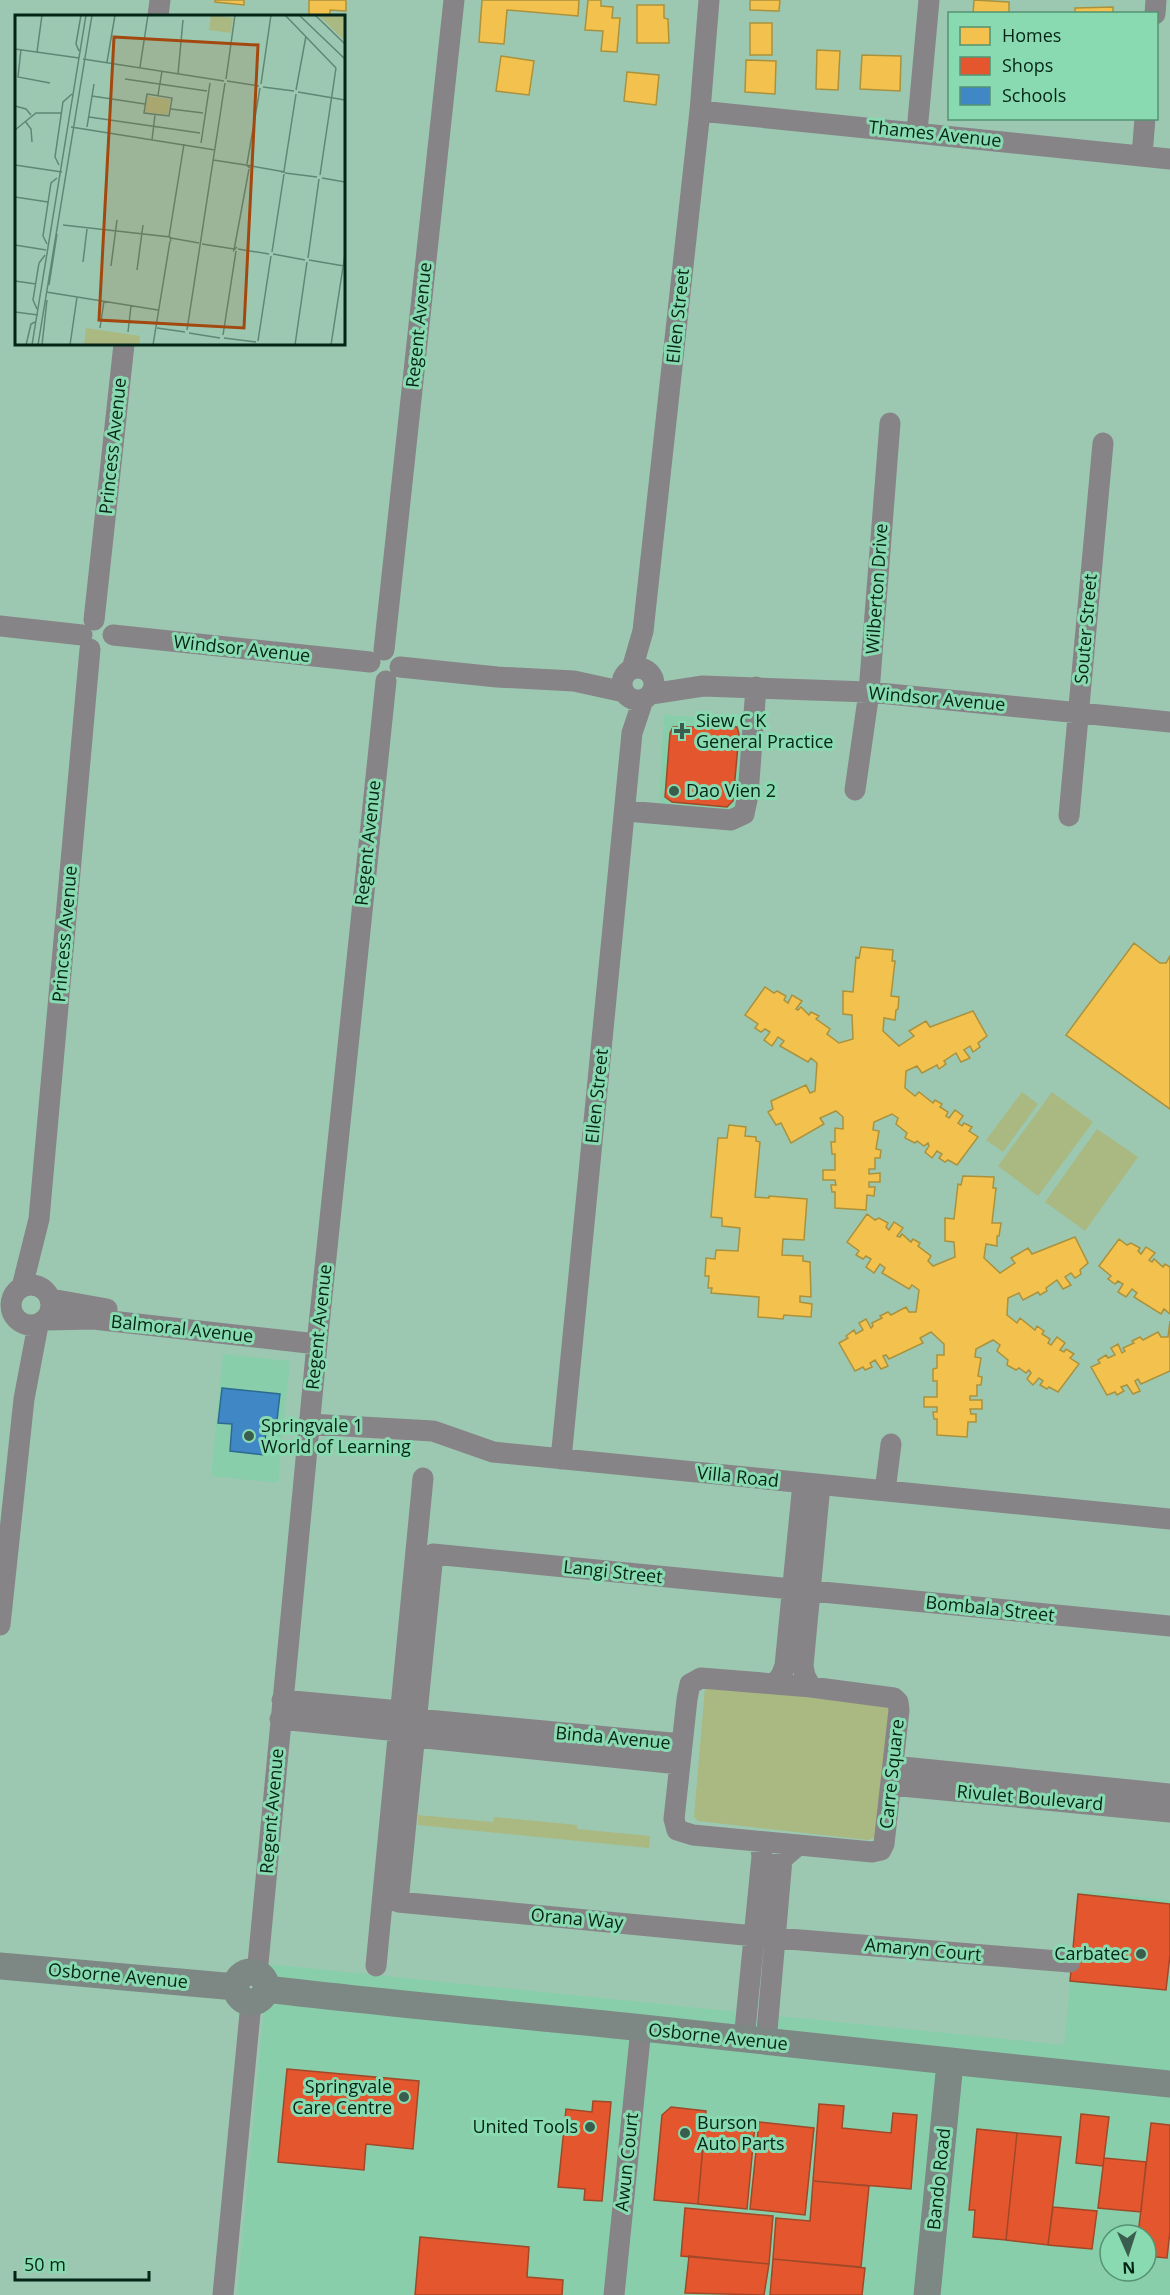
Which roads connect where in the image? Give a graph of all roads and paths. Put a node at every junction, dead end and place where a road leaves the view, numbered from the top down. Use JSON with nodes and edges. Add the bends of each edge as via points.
{"nodes":[{"id":1,"x":160,"y":0,"type":"edge"},
{"id":2,"x":454,"y":0,"type":"edge"},
{"id":3,"x":709,"y":0,"type":"edge"},
{"id":4,"x":929,"y":0,"type":"edge"},
{"id":5,"x":158,"y":15,"type":"edge"},
{"id":6,"x":700,"y":111,"type":"junction"},
{"id":7,"x":1145,"y":120,"type":"edge"},
{"id":8,"x":917,"y":132,"type":"junction"},
{"id":9,"x":1142,"y":156,"type":"junction"},
{"id":10,"x":1170,"y":159,"type":"edge"},
{"id":11,"x":124,"y":345,"type":"edge"},
{"id":12,"x":890,"y":423,"type":"dead end"},
{"id":13,"x":1102,"y":443,"type":"dead end"},
{"id":14,"x":0,"y":626,"type":"edge"},
{"id":15,"x":89,"y":635,"type":"junction"},
{"id":16,"x":377,"y":656,"type":"junction"},
{"id":17,"x":393,"y":674,"type":"junction"},
{"id":18,"x":638,"y":684,"type":"junction"},
{"id":19,"x":756,"y":687,"type":"junction"},
{"id":20,"x":869,"y":692,"type":"junction"},
{"id":21,"x":1079,"y":712,"type":"junction"},
{"id":22,"x":1170,"y":722,"type":"edge"},
{"id":23,"x":855,"y":790,"type":"dead end"},
{"id":24,"x":626,"y":811,"type":"junction"},
{"id":25,"x":1069,"y":816,"type":"dead end"},
{"id":26,"x":39,"y":1220,"type":"junction"},
{"id":27,"x":11,"y":1305,"type":"edge"},
{"id":28,"x":46,"y":1309,"type":"junction"},
{"id":29,"x":318,"y":1337,"type":"junction"},
{"id":30,"x":24,"y":1399,"type":"junction"},
{"id":31,"x":309,"y":1424,"type":"junction"},
{"id":32,"x":891,"y":1444,"type":"dead end"},
{"id":33,"x":561,"y":1458,"type":"junction"},
{"id":34,"x":423,"y":1478,"type":"dead end"},
{"id":35,"x":811,"y":1484,"type":"junction"},
{"id":36,"x":885,"y":1491,"type":"junction"},
{"id":37,"x":1170,"y":1519,"type":"edge"},
{"id":38,"x":801,"y":1591,"type":"junction"},
{"id":39,"x":0,"y":1625,"type":"edge"},
{"id":40,"x":1170,"y":1626,"type":"edge"},
{"id":41,"x":774,"y":1684,"type":"junction"},
{"id":42,"x":811,"y":1688,"type":"junction"},
{"id":43,"x":281,"y":1709,"type":"junction"},
{"id":44,"x":407,"y":1725,"type":"junction"},
{"id":45,"x":681,"y":1754,"type":"junction"},
{"id":46,"x":892,"y":1776,"type":"junction"},
{"id":47,"x":1080,"y":1794,"type":"junction"},
{"id":48,"x":1170,"y":1794,"type":"edge"},
{"id":49,"x":1170,"y":1812,"type":"edge"},
{"id":50,"x":760,"y":1842,"type":"junction"},
{"id":51,"x":797,"y":1846,"type":"junction"},
{"id":52,"x":766,"y":1937,"type":"junction"},
{"id":53,"x":1070,"y":1962,"type":"dead end"},
{"id":54,"x":0,"y":1966,"type":"edge"},
{"id":55,"x":375,"y":1966,"type":"dead end"},
{"id":56,"x":253,"y":1988,"type":"junction"},
{"id":57,"x":641,"y":2028,"type":"junction"},
{"id":58,"x":755,"y":2041,"type":"junction"},
{"id":59,"x":950,"y":2063,"type":"junction"},
{"id":60,"x":1170,"y":2084,"type":"edge"},
{"id":61,"x":223,"y":2295,"type":"edge"},
{"id":62,"x":614,"y":2295,"type":"edge"},
{"id":63,"x":927,"y":2295,"type":"edge"}],
"edges":[{"from":1,"to":5,"type":"street"},
{"from":2,"to":16,"type":"street","name":"Regent Avenue"},
{"from":3,"to":6,"type":"street","name":"Ellen Street"},
{"from":4,"to":8,"type":"street"},
{"from":6,"to":8,"type":"street","name":"Thames Avenue"},
{"from":6,"to":18,"type":"street","name":"Ellen Street"},
{"from":7,"to":9,"type":"street"},
{"from":8,"to":9,"type":"street","name":"Thames Avenue"},
{"from":9,"to":10,"type":"street","name":"Thames Avenue"},
{"from":11,"to":15,"type":"street","name":"Princess Avenue"},
{"from":12,"to":20,"type":"street","name":"Wilberton Drive"},
{"from":13,"to":21,"type":"street","name":"Souter Street"},
{"from":14,"to":15,"type":"street"},
{"from":15,"to":16,"type":"street","name":"Windsor Avenue","via":[[96,651],[106,649],[113,635]]},
{"from":15,"to":26,"type":"street","name":"Princess Avenue"},
{"from":16,"to":17,"type":"street","via":[[371,673],[376,679]]},
{"from":17,"to":18,"type":"street","name":"Windsor Avenue"},
{"from":17,"to":29,"type":"street","name":"Regent Avenue"},
{"from":18,"to":19,"type":"street","name":"Windsor Avenue"},
{"from":18,"to":24,"type":"street","name":"Ellen Street"},
{"from":19,"to":20,"type":"street","name":"Windsor Avenue"},
{"from":19,"to":24,"type":"street","via":[[744,814],[731,819]]},
{"from":20,"to":21,"type":"street","name":"Windsor Avenue"},
{"from":20,"to":23,"type":"street","name":"Wilberton Drive"},
{"from":21,"to":22,"type":"street","name":"Windsor Avenue"},
{"from":21,"to":25,"type":"street","name":"Souter Street"},
{"from":24,"to":33,"type":"street","name":"Ellen Street"},
{"from":26,"to":27,"type":"street","name":"Princess Avenue"},
{"from":26,"to":28,"type":"street","name":"Princess Avenue"},
{"from":27,"to":28,"type":"street","via":[[27,1325]]},
{"from":27,"to":28,"type":"street","via":[[35,1285]]},
{"from":27,"to":30,"type":"street","name":"Princess Avenue"},
{"from":28,"to":29,"type":"street","name":"Balmoral Avenue","via":[[93,1319]]},
{"from":28,"to":30,"type":"street","name":"Princess Avenue"},
{"from":29,"to":31,"type":"street","name":"Regent Avenue"},
{"from":30,"to":39,"type":"street","name":"Princess Avenue"},
{"from":31,"to":33,"type":"street","name":"Villa Road","via":[[433,1431],[493,1452]]},
{"from":31,"to":43,"type":"street","name":"Regent Avenue"},
{"from":32,"to":36,"type":"street"},
{"from":33,"to":35,"type":"street","name":"Villa Road"},
{"from":34,"to":44,"type":"street"},
{"from":35,"to":36,"type":"street","name":"Villa Road"},
{"from":35,"to":38,"type":"street"},
{"from":36,"to":37,"type":"street","name":"Villa Road"},
{"from":38,"to":40,"type":"street","name":"Bombala Street"},
{"from":38,"to":41,"type":"street","via":[[785,1666]]},
{"from":38,"to":42,"type":"street","via":[[803,1666]]},
{"from":38,"to":44,"type":"street","name":"Langi Street","via":[[433,1554]]},
{"from":41,"to":42,"type":"street","name":"Carre Square"},
{"from":41,"to":45,"type":"street","name":"Carre Square","via":[[708,1678],[693,1681],[687,1699]]},
{"from":42,"to":46,"type":"street","name":"Carre Square","via":[[894,1698],[898,1702]]},
{"from":43,"to":44,"type":"street","name":"Binda Avenue"},
{"from":43,"to":56,"type":"street","name":"Regent Avenue"},
{"from":44,"to":45,"type":"street","name":"Binda Avenue"},
{"from":44,"to":52,"type":"street","name":"Orana Way","via":[[398,1902]]},
{"from":44,"to":55,"type":"street"},
{"from":45,"to":50,"type":"street","name":"Carre Square","via":[[674,1820],[677,1830]]},
{"from":46,"to":47,"type":"street","name":"Rivulet Boulevard"},
{"from":46,"to":51,"type":"street","name":"Carre Square","via":[[881,1850]]},
{"from":47,"to":48,"type":"street","name":"Rivulet Boulevard"},
{"from":47,"to":49,"type":"street","name":"Rivulet Boulevard"},
{"from":50,"to":51,"type":"street","name":"Carre Square"},
{"from":50,"to":52,"type":"street"},
{"from":51,"to":52,"type":"street","via":[[782,1859]]},
{"from":52,"to":53,"type":"street","name":"Amaryn Court"},
{"from":52,"to":58,"type":"street"},
{"from":54,"to":56,"type":"main road","name":"Osborne Avenue"},
{"from":56,"to":57,"type":"main road","name":"Osborne Avenue"},
{"from":56,"to":61,"type":"street","name":"Regent Avenue"},
{"from":57,"to":58,"type":"main road","name":"Osborne Avenue"},
{"from":57,"to":62,"type":"street","name":"Awun Court"},
{"from":58,"to":59,"type":"main road","name":"Osborne Avenue"},
{"from":59,"to":60,"type":"main road","name":"Osborne Avenue"},
{"from":59,"to":63,"type":"main road","name":"Bando Road"}]}
